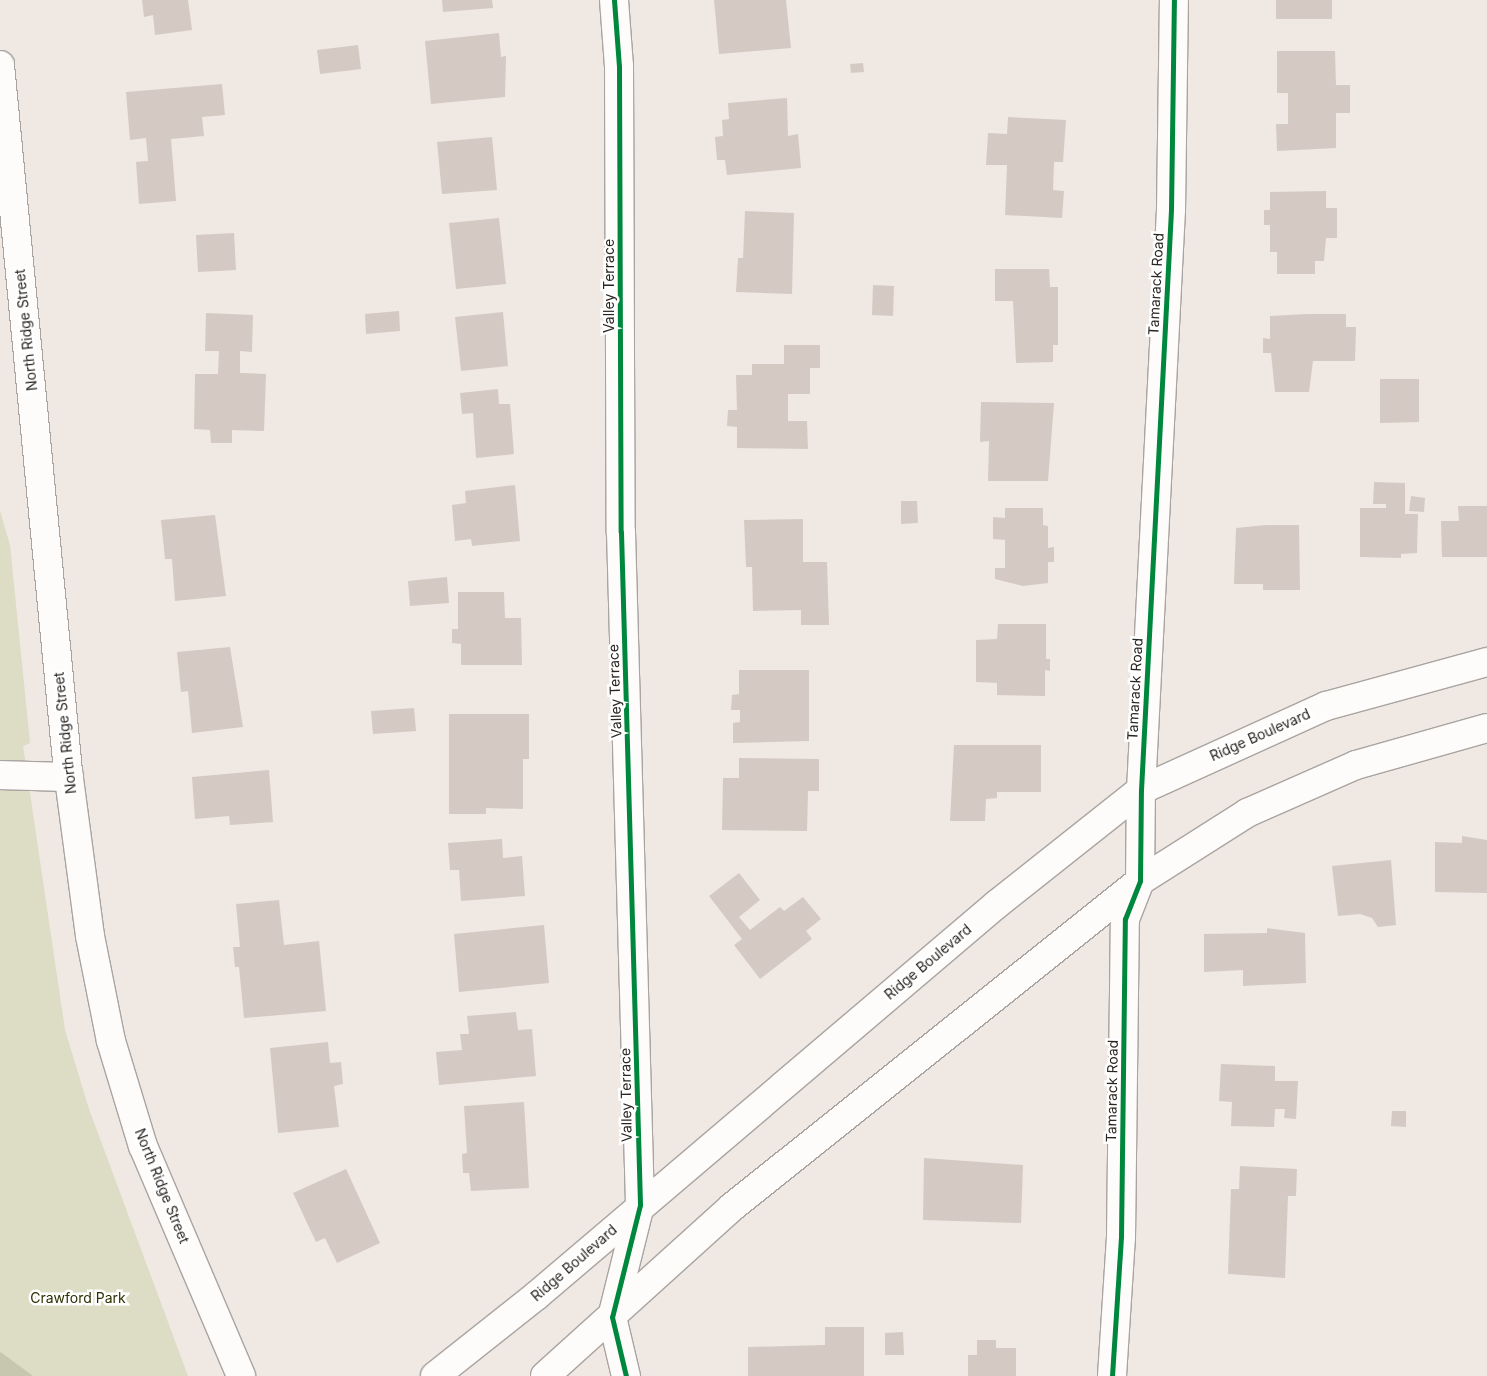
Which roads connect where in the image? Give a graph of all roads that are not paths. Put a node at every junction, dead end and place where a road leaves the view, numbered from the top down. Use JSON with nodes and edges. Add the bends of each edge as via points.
{"nodes":[{"id":1,"x":614,"y":0,"type":"edge"},
{"id":2,"x":1174,"y":0,"type":"edge"},
{"id":3,"x":0,"y":65,"type":"edge"},
{"id":4,"x":1487,"y":662,"type":"edge"},
{"id":5,"x":1487,"y":728,"type":"edge"},
{"id":6,"x":0,"y":775,"type":"edge"},
{"id":7,"x":69,"y":777,"type":"junction"},
{"id":8,"x":1141,"y":790,"type":"junction"},
{"id":9,"x":1140,"y":881,"type":"junction"},
{"id":10,"x":640,"y":1205,"type":"junction"},
{"id":11,"x":612,"y":1317,"type":"junction"},
{"id":12,"x":241,"y":1376,"type":"edge"},
{"id":13,"x":436,"y":1376,"type":"edge"},
{"id":14,"x":545,"y":1376,"type":"edge"},
{"id":15,"x":626,"y":1376,"type":"edge"},
{"id":16,"x":1112,"y":1376,"type":"edge"}],
"edges":[{"from":1,"to":10,"type":"street","name":"Valley Terrace","via":[[619,66],[621,532]]},
{"from":2,"to":8,"type":"street","name":"Tamarack Road","via":[[1171,210]]},
{"from":3,"to":7,"type":"street","name":"North Ridge Street"},
{"from":4,"to":8,"type":"street","name":"Ridge Boulevard","via":[[1326,706]]},
{"from":5,"to":9,"type":"street","via":[[1356,765],[1256,809]]},
{"from":6,"to":7,"type":"street"},
{"from":7,"to":12,"type":"street","name":"North Ridge Street","via":[[90,936],[111,1041],[143,1146]]},
{"from":8,"to":9,"type":"street","name":"Tamarack Road"},
{"from":8,"to":10,"type":"street","name":"Ridge Boulevard","via":[[997,904]]},
{"from":9,"to":11,"type":"street","via":[[732,1207]]},
{"from":9,"to":16,"type":"street","name":"Tamarack Road","via":[[1125,919],[1121,1237]]},
{"from":10,"to":11,"type":"street","name":"Valley Terrace"},
{"from":10,"to":13,"type":"street","name":"Ridge Boulevard","via":[[536,1296]]},
{"from":11,"to":14,"type":"street"},
{"from":11,"to":15,"type":"street","name":"Valley Terrace"}]}
